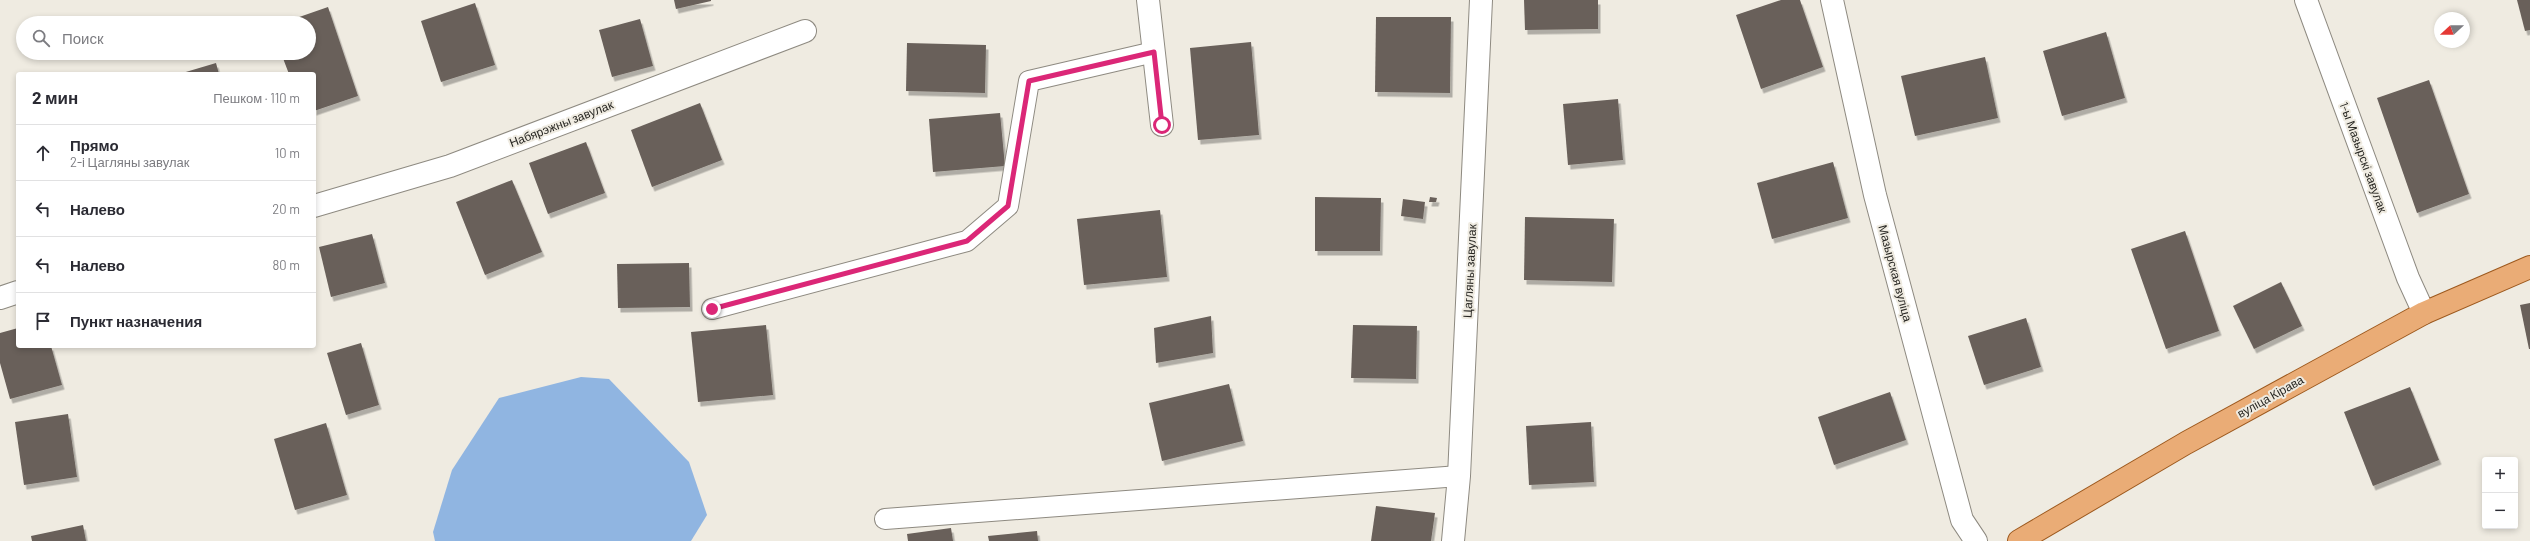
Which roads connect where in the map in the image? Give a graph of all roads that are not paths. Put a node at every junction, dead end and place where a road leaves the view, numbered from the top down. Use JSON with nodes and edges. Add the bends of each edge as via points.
{"nodes":[{"id":1,"x":1148,"y":0,"type":"edge"},
{"id":2,"x":1481,"y":0,"type":"edge"},
{"id":3,"x":1832,"y":0,"type":"edge"},
{"id":4,"x":2306,"y":0,"type":"edge"},
{"id":5,"x":805,"y":31,"type":"dead end"},
{"id":6,"x":1154,"y":52,"type":"junction"},
{"id":7,"x":1162,"y":125,"type":"dead end"},
{"id":8,"x":316,"y":205,"type":"edge"},
{"id":9,"x":2530,"y":267,"type":"edge"},
{"id":10,"x":16,"y":293,"type":"edge"},
{"id":11,"x":0,"y":298,"type":"edge"},
{"id":12,"x":712,"y":309,"type":"dead end"},
{"id":13,"x":2424,"y":313,"type":"junction"},
{"id":14,"x":1460,"y":476,"type":"junction"},
{"id":15,"x":885,"y":519,"type":"dead end"},
{"id":16,"x":1453,"y":541,"type":"edge"},
{"id":17,"x":1976,"y":541,"type":"edge"},
{"id":18,"x":2018,"y":541,"type":"edge"}],
"edges":[{"from":1,"to":6,"type":"street"},
{"from":2,"to":14,"type":"street","name":"Цагляны завулак"},
{"from":3,"to":17,"type":"street","name":"Мазырская вуліца","via":[[1875,195],[1962,520]]},
{"from":4,"to":13,"type":"street","name":"1-ы Мазырскі завулак","via":[[2408,278]]},
{"from":5,"to":8,"type":"street","name":"Набярэжны завулак","via":[[450,166]]},
{"from":6,"to":7,"type":"street"},
{"from":6,"to":12,"type":"lane","via":[[1029,81],[1008,206],[967,241]]},
{"from":9,"to":13,"type":"main road","name":"вуліца Кірава"},
{"from":10,"to":11,"type":"street"},
{"from":13,"to":18,"type":"main road","name":"вуліца Кірава","via":[[2186,443]]},
{"from":14,"to":15,"type":"lane"},
{"from":14,"to":16,"type":"street","name":"Цагляны завулак"}]}
